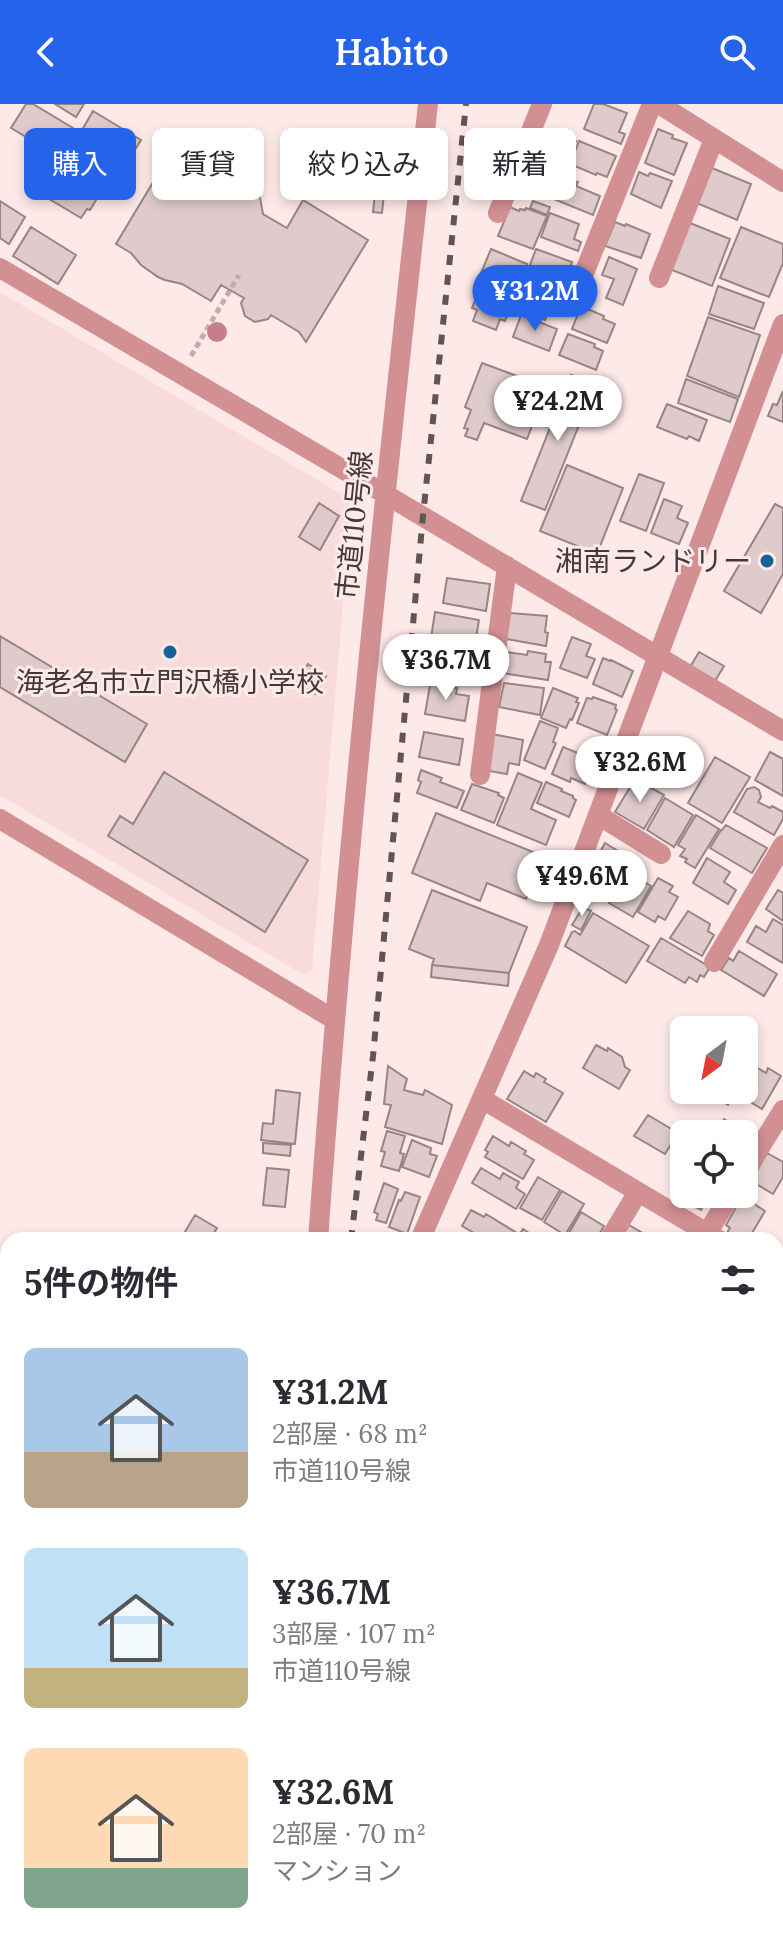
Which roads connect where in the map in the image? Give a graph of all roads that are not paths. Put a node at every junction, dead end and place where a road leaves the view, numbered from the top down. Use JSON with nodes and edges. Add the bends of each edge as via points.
{"nodes":[{"id":1,"x":428,"y":104,"type":"edge"},
{"id":2,"x":542,"y":104,"type":"edge"},
{"id":3,"x":652,"y":104,"type":"edge"},
{"id":4,"x":659,"y":104,"type":"edge"},
{"id":5,"x":714,"y":139,"type":"junction"},
{"id":6,"x":783,"y":182,"type":"edge"},
{"id":7,"x":498,"y":213,"type":"dead end"},
{"id":8,"x":0,"y":268,"type":"edge"},
{"id":9,"x":659,"y":278,"type":"dead end"},
{"id":10,"x":572,"y":303,"type":"dead end"},
{"id":11,"x":783,"y":324,"type":"edge"},
{"id":12,"x":385,"y":494,"type":"junction"},
{"id":13,"x":507,"y":566,"type":"junction"},
{"id":14,"x":658,"y":656,"type":"junction"},
{"id":15,"x":783,"y":731,"type":"edge"},
{"id":16,"x":480,"y":775,"type":"dead end"},
{"id":17,"x":598,"y":815,"type":"junction"},
{"id":18,"x":0,"y":819,"type":"edge"},
{"id":19,"x":783,"y":845,"type":"edge"},
{"id":20,"x":661,"y":854,"type":"dead end"},
{"id":21,"x":714,"y":962,"type":"dead end"},
{"id":22,"x":335,"y":1020,"type":"junction"},
{"id":23,"x":482,"y":1099,"type":"junction"},
{"id":24,"x":783,"y":1110,"type":"edge"},
{"id":25,"x":758,"y":1150,"type":"edge"},
{"id":26,"x":638,"y":1192,"type":"junction"},
{"id":27,"x":724,"y":1208,"type":"edge"},
{"id":28,"x":319,"y":1232,"type":"edge"},
{"id":29,"x":424,"y":1232,"type":"edge"},
{"id":30,"x":614,"y":1232,"type":"edge"},
{"id":31,"x":700,"y":1232,"type":"edge"},
{"id":32,"x":712,"y":1232,"type":"edge"}],
"edges":[{"from":1,"to":12,"type":"street","name":"市道110号線"},
{"from":2,"to":7,"type":"street"},
{"from":3,"to":10,"type":"street"},
{"from":4,"to":5,"type":"street"},
{"from":5,"to":6,"type":"street"},
{"from":5,"to":9,"type":"street"},
{"from":8,"to":12,"type":"street"},
{"from":11,"to":14,"type":"street"},
{"from":12,"to":13,"type":"street"},
{"from":12,"to":22,"type":"street","name":"市道110号線"},
{"from":13,"to":14,"type":"street"},
{"from":13,"to":16,"type":"street"},
{"from":14,"to":15,"type":"street"},
{"from":14,"to":17,"type":"street"},
{"from":17,"to":20,"type":"street"},
{"from":17,"to":23,"type":"street"},
{"from":18,"to":22,"type":"street"},
{"from":19,"to":21,"type":"street"},
{"from":22,"to":28,"type":"street","name":"市道110号線"},
{"from":23,"to":26,"type":"street"},
{"from":23,"to":29,"type":"street"},
{"from":24,"to":25,"type":"street"},
{"from":26,"to":30,"type":"street"},
{"from":26,"to":31,"type":"street"},
{"from":27,"to":32,"type":"street"}]}
